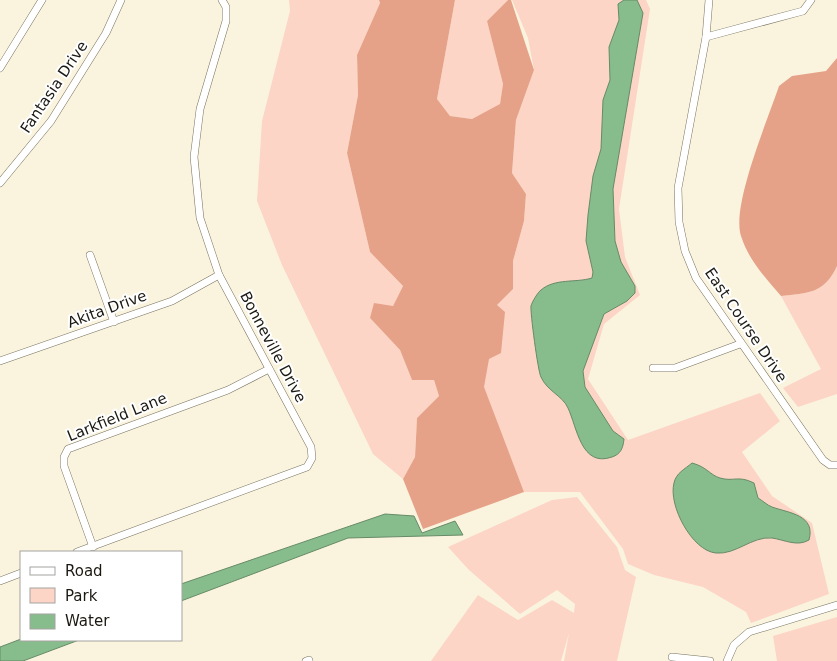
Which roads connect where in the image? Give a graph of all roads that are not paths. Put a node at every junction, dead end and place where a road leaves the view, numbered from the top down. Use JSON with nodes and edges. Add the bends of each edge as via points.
{"nodes":[{"id":1,"x":42,"y":0,"type":"edge"},
{"id":2,"x":121,"y":0,"type":"edge"},
{"id":3,"x":222,"y":0,"type":"edge"},
{"id":4,"x":709,"y":0,"type":"edge"},
{"id":5,"x":811,"y":0,"type":"edge"},
{"id":6,"x":706,"y":37,"type":"junction"},
{"id":7,"x":0,"y":68,"type":"edge"},
{"id":8,"x":0,"y":183,"type":"edge"},
{"id":9,"x":90,"y":255,"type":"dead end"},
{"id":10,"x":219,"y":275,"type":"junction"},
{"id":11,"x":114,"y":322,"type":"junction"},
{"id":12,"x":740,"y":344,"type":"junction"},
{"id":13,"x":0,"y":360,"type":"edge"},
{"id":14,"x":269,"y":368,"type":"junction"},
{"id":15,"x":653,"y":368,"type":"dead end"},
{"id":16,"x":837,"y":465,"type":"edge"},
{"id":17,"x":93,"y":546,"type":"junction"},
{"id":18,"x":80,"y":551,"type":"edge"},
{"id":19,"x":20,"y":573,"type":"edge"},
{"id":20,"x":0,"y":581,"type":"edge"},
{"id":21,"x":837,"y":605,"type":"edge"},
{"id":22,"x":672,"y":657,"type":"dead end"},
{"id":23,"x":710,"y":661,"type":"edge"},
{"id":24,"x":727,"y":661,"type":"edge"}],
"edges":[{"from":1,"to":7,"type":"street"},
{"from":2,"to":8,"type":"street","name":"Fantasia Drive","via":[[106,33],[51,121]]},
{"from":3,"to":10,"type":"street","name":"Bonneville Drive","via":[[226,21],[200,109],[194,157],[200,218]]},
{"from":4,"to":6,"type":"street","name":"East Course Drive"},
{"from":5,"to":6,"type":"street","via":[[803,11]]},
{"from":6,"to":12,"type":"street","name":"East Course Drive","via":[[678,188],[679,222],[685,251],[696,278]]},
{"from":9,"to":11,"type":"street"},
{"from":10,"to":11,"type":"street","name":"Akita Drive","via":[[172,300]]},
{"from":10,"to":14,"type":"street","name":"Bonneville Drive"},
{"from":11,"to":13,"type":"street","name":"Akita Drive"},
{"from":12,"to":15,"type":"street","via":[[675,368]]},
{"from":12,"to":16,"type":"street","name":"East Course Drive","via":[[823,460]]},
{"from":14,"to":17,"type":"street","name":"Larkfield Lane","via":[[228,390],[68,449],[64,466]]},
{"from":14,"to":17,"type":"street","name":"Bonneville Drive","via":[[311,447],[312,458],[307,467]]},
{"from":17,"to":18,"type":"street","name":"Bonneville Drive"},
{"from":19,"to":20,"type":"street"},
{"from":21,"to":24,"type":"street","via":[[750,632],[734,645]]},
{"from":22,"to":23,"type":"street"}]}
